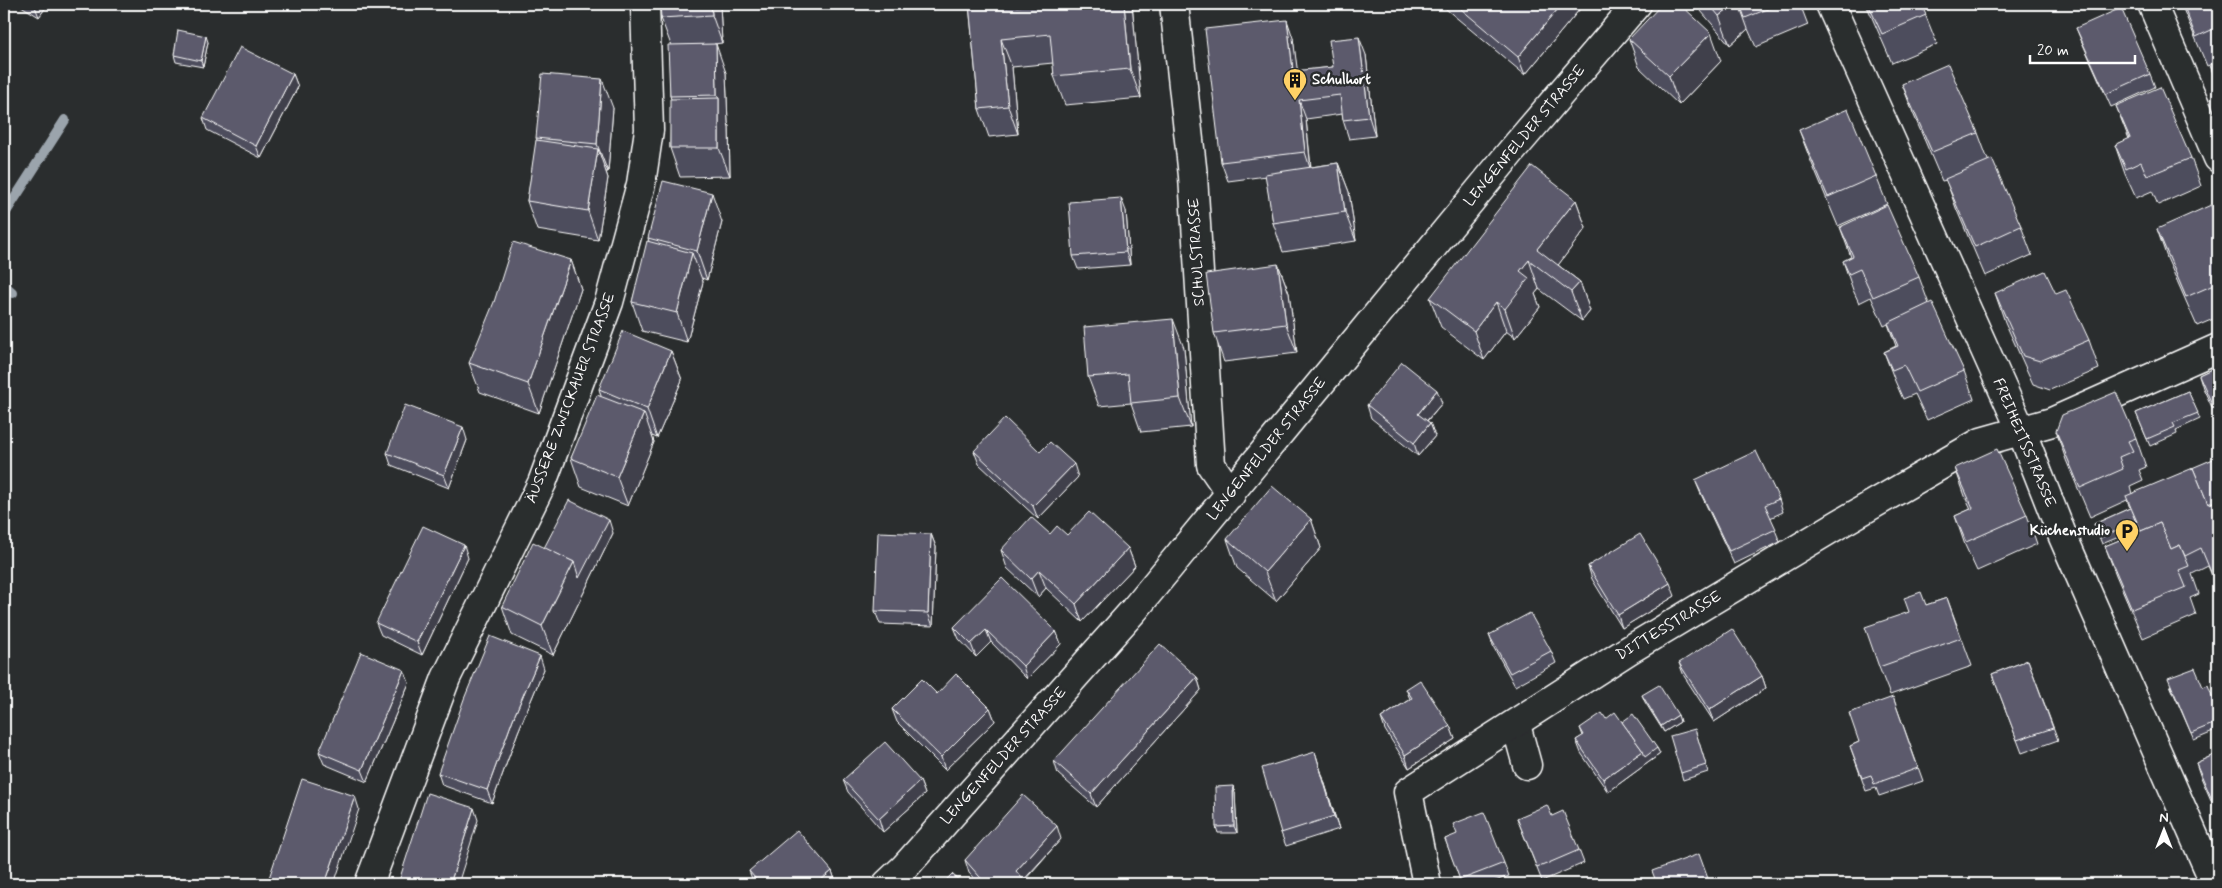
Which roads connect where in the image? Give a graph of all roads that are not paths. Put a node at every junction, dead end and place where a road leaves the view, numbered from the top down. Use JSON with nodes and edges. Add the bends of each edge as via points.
{"nodes":[{"id":1,"x":645,"y":4,"type":"edge"},
{"id":2,"x":1174,"y":4,"type":"edge"},
{"id":3,"x":1637,"y":4,"type":"edge"},
{"id":4,"x":1830,"y":4,"type":"edge"},
{"id":5,"x":2152,"y":4,"type":"edge"},
{"id":6,"x":2218,"y":158,"type":"edge"},
{"id":7,"x":2218,"y":348,"type":"edge"},
{"id":8,"x":2021,"y":430,"type":"junction"},
{"id":9,"x":1231,"y":494,"type":"junction"},
{"id":10,"x":1516,"y":725,"type":"junction"},
{"id":11,"x":1527,"y":765,"type":"dead end"},
{"id":12,"x":368,"y":884,"type":"edge"},
{"id":13,"x":887,"y":884,"type":"edge"},
{"id":14,"x":1427,"y":884,"type":"edge"},
{"id":15,"x":2215,"y":884,"type":"edge"}],
"edges":[{"from":1,"to":12,"type":"street","name":"ÄUSSERE ZWICKAUER STRASSE","via":[[649,130],[641,184],[609,302],[542,483],[446,678]]},
{"from":2,"to":9,"type":"street","name":"SCHULSTRASSE","via":[[1193,176],[1211,465]]},
{"from":3,"to":9,"type":"street","name":"LENGENFELDER STRASSE","via":[[1510,153]]},
{"from":4,"to":8,"type":"street","name":"FREIHEITSSTRASSE"},
{"from":5,"to":6,"type":"street"},
{"from":7,"to":8,"type":"street","name":"DITTESSTRASSE","via":[[2052,422]]},
{"from":8,"to":10,"type":"street","name":"DITTESSTRASSE","via":[[1981,442],[1839,524],[1629,650]]},
{"from":8,"to":15,"type":"street","name":"FREIHEITSSTRASSE","via":[[2063,537]]},
{"from":9,"to":13,"type":"street","name":"LENGENFELDER STRASSE","via":[[1127,618]]},
{"from":10,"to":11,"type":"street"},
{"from":10,"to":14,"type":"street","name":"DITTESSTRASSE","via":[[1408,792]]}]}
